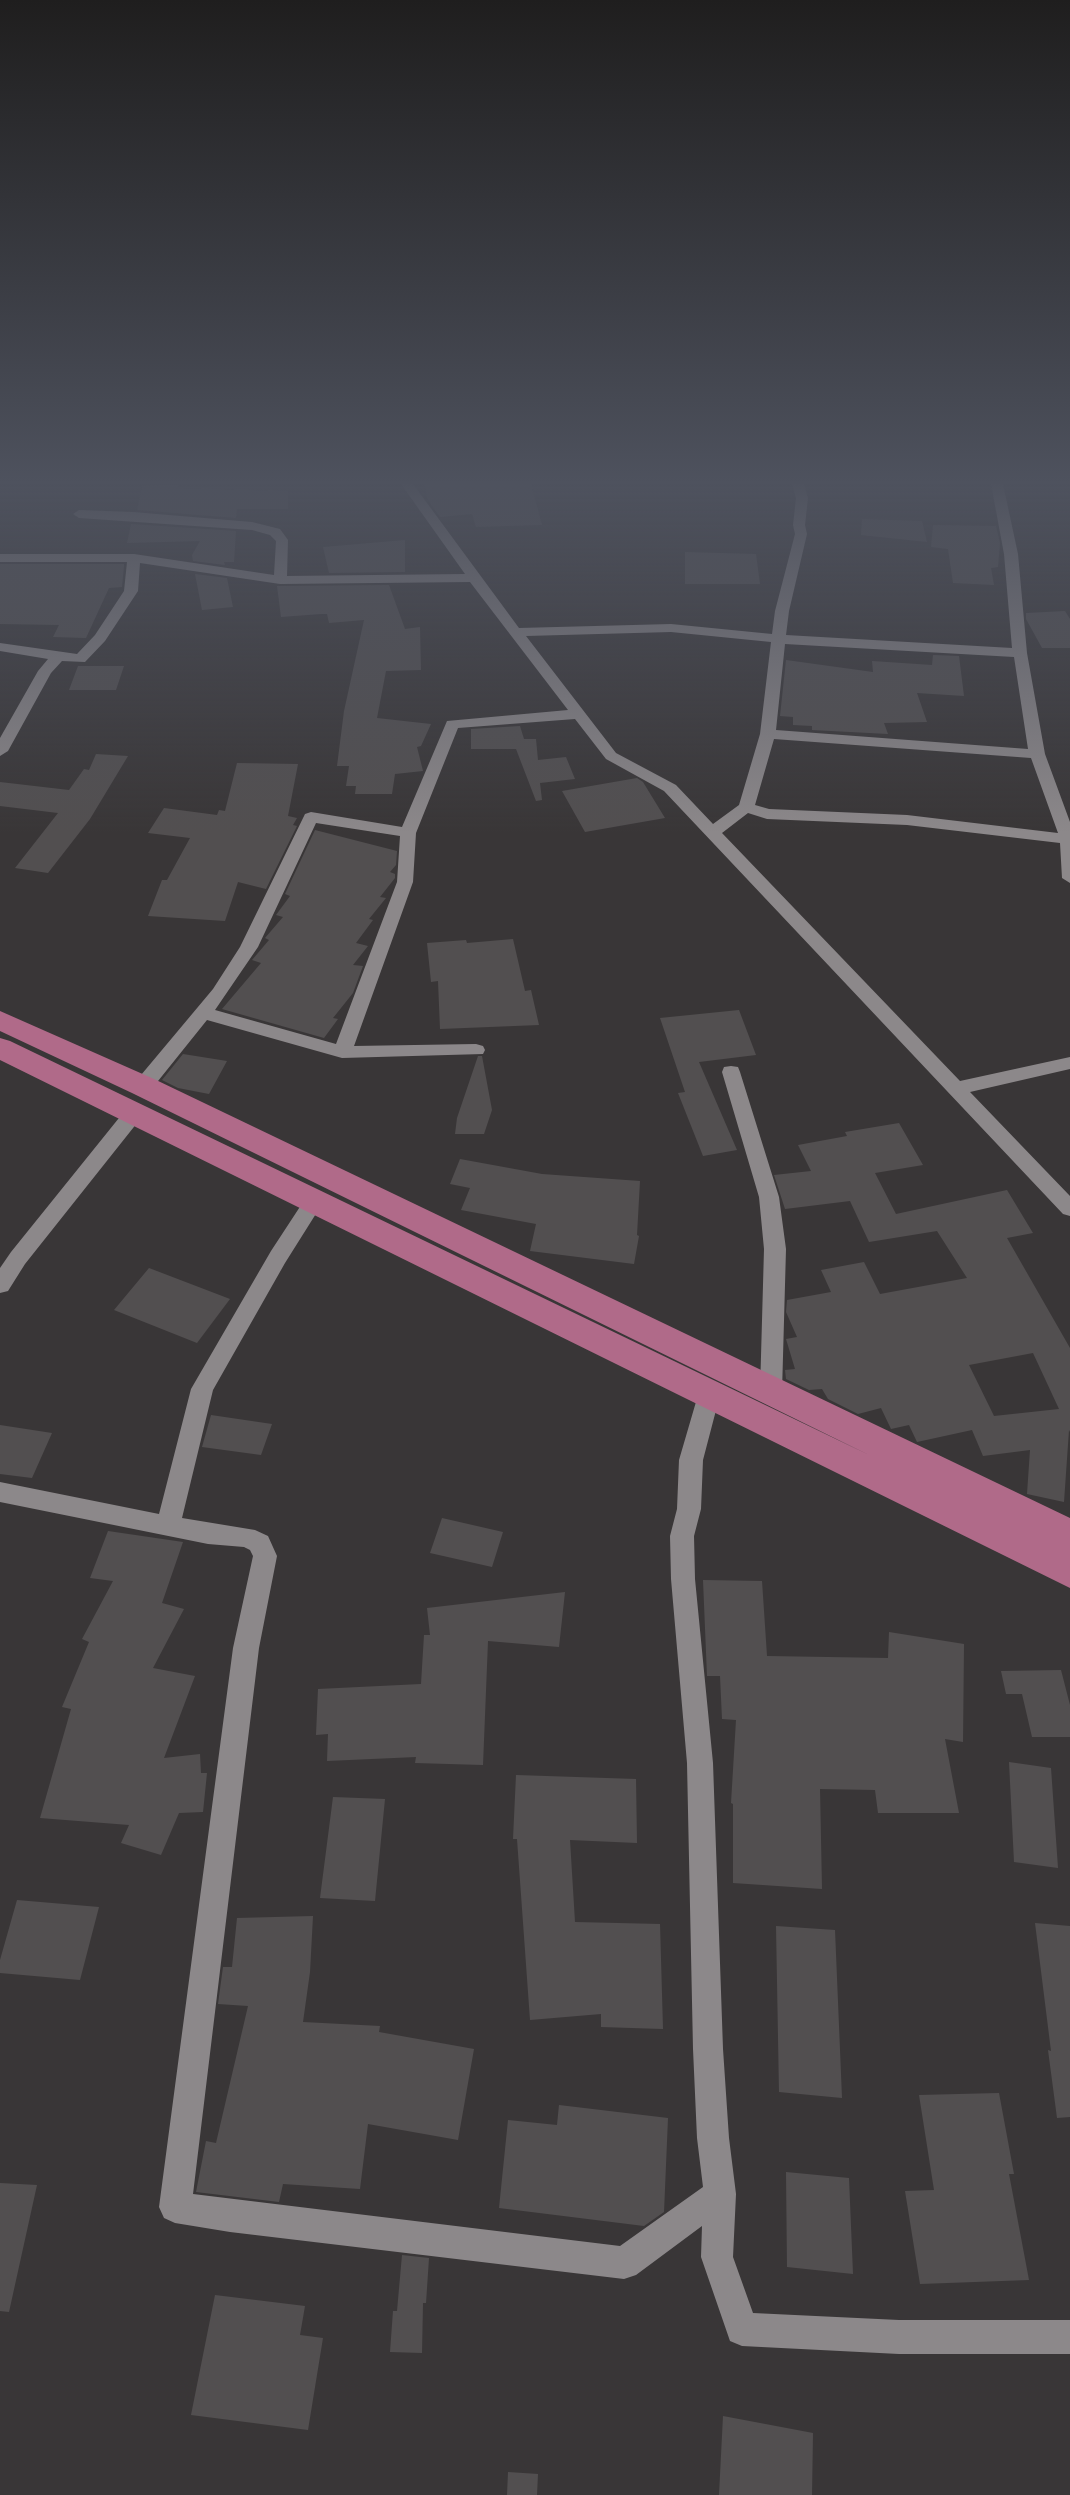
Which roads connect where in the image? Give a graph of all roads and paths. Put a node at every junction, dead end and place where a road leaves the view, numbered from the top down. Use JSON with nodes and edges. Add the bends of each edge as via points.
{"nodes":[{"id":1,"x":125,"y":600,"type":"edge"},
{"id":2,"x":491,"y":600,"type":"edge"},
{"id":3,"x":785,"y":600,"type":"edge"},
{"id":4,"x":1015,"y":600,"type":"edge"},
{"id":5,"x":516,"y":632,"type":"junction"},
{"id":6,"x":779,"y":639,"type":"junction"},
{"id":7,"x":0,"y":647,"type":"edge"},
{"id":8,"x":1020,"y":652,"type":"junction"},
{"id":9,"x":59,"y":655,"type":"junction"},
{"id":10,"x":578,"y":714,"type":"junction"},
{"id":11,"x":768,"y":734,"type":"junction"},
{"id":12,"x":0,"y":751,"type":"edge"},
{"id":13,"x":1037,"y":754,"type":"junction"},
{"id":14,"x":746,"y":807,"type":"junction"},
{"id":15,"x":408,"y":833,"type":"junction"},
{"id":16,"x":712,"y":833,"type":"junction"},
{"id":17,"x":1069,"y":839,"type":"edge"},
{"id":18,"x":1070,"y":878,"type":"edge"},
{"id":19,"x":202,"y":1012,"type":"junction"},
{"id":20,"x":0,"y":1020,"type":"edge"},
{"id":21,"x":0,"y":1048,"type":"edge"},
{"id":22,"x":476,"y":1050,"type":"dead end"},
{"id":23,"x":342,"y":1052,"type":"junction"},
{"id":24,"x":1070,"y":1063,"type":"edge"},
{"id":25,"x":731,"y":1072,"type":"dead end"},
{"id":26,"x":955,"y":1089,"type":"junction"},
{"id":27,"x":138,"y":1099,"type":"junction"},
{"id":28,"x":314,"y":1201,"type":"junction"},
{"id":29,"x":1070,"y":1209,"type":"edge"},
{"id":30,"x":0,"y":1285,"type":"edge"},
{"id":31,"x":771,"y":1392,"type":"junction"},
{"id":32,"x":709,"y":1395,"type":"junction"},
{"id":33,"x":0,"y":1492,"type":"edge"},
{"id":34,"x":168,"y":1526,"type":"junction"},
{"id":35,"x":1070,"y":1536,"type":"edge"},
{"id":36,"x":1070,"y":1571,"type":"edge"},
{"id":37,"x":720,"y":2194,"type":"junction"},
{"id":38,"x":1070,"y":2337,"type":"edge"}],
"edges":[{"from":1,"to":9,"type":"street","via":[[100,638],[80,659]]},
{"from":2,"to":5,"type":"street"},
{"from":3,"to":6,"type":"street"},
{"from":4,"to":8,"type":"street"},
{"from":5,"to":6,"type":"street","via":[[671,628]]},
{"from":5,"to":10,"type":"street"},
{"from":6,"to":8,"type":"street"},
{"from":6,"to":11,"type":"street"},
{"from":7,"to":9,"type":"street"},
{"from":8,"to":13,"type":"street"},
{"from":9,"to":12,"type":"street","via":[[45,671]]},
{"from":10,"to":15,"type":"street","via":[[452,724]]},
{"from":10,"to":16,"type":"street","via":[[611,756],[670,788]]},
{"from":11,"to":13,"type":"street"},
{"from":11,"to":14,"type":"street"},
{"from":13,"to":17,"type":"street"},
{"from":14,"to":16,"type":"street"},
{"from":14,"to":17,"type":"street","via":[[767,814],[907,820]]},
{"from":15,"to":19,"type":"street","via":[[311,817],[249,946]]},
{"from":15,"to":23,"type":"street","via":[[405,882]]},
{"from":16,"to":26,"type":"street"},
{"from":17,"to":18,"type":"street"},
{"from":19,"to":23,"type":"street"},
{"from":19,"to":27,"type":"street"},
{"from":20,"to":27,"type":"main road"},
{"from":21,"to":27,"type":"main road"},
{"from":22,"to":23,"type":"street"},
{"from":24,"to":26,"type":"street"},
{"from":25,"to":31,"type":"street","via":[[769,1197],[775,1249]]},
{"from":26,"to":29,"type":"street"},
{"from":27,"to":28,"type":"main road"},
{"from":27,"to":30,"type":"street"},
{"from":27,"to":31,"type":"main road"},
{"from":28,"to":32,"type":"main road"},
{"from":28,"to":34,"type":"street","via":[[202,1389]]},
{"from":31,"to":35,"type":"main road"},
{"from":32,"to":36,"type":"main road"},
{"from":32,"to":37,"type":"street","via":[[691,1460],[689,1509],[682,1536],[700,1763],[708,2049]]},
{"from":33,"to":34,"type":"street"},
{"from":34,"to":37,"type":"street","via":[[246,1537],[259,1543],[265,1556],[246,1648],[176,2207],[624,2263]]},
{"from":37,"to":38,"type":"street","via":[[717,2257],[742,2329],[899,2337]]}]}
